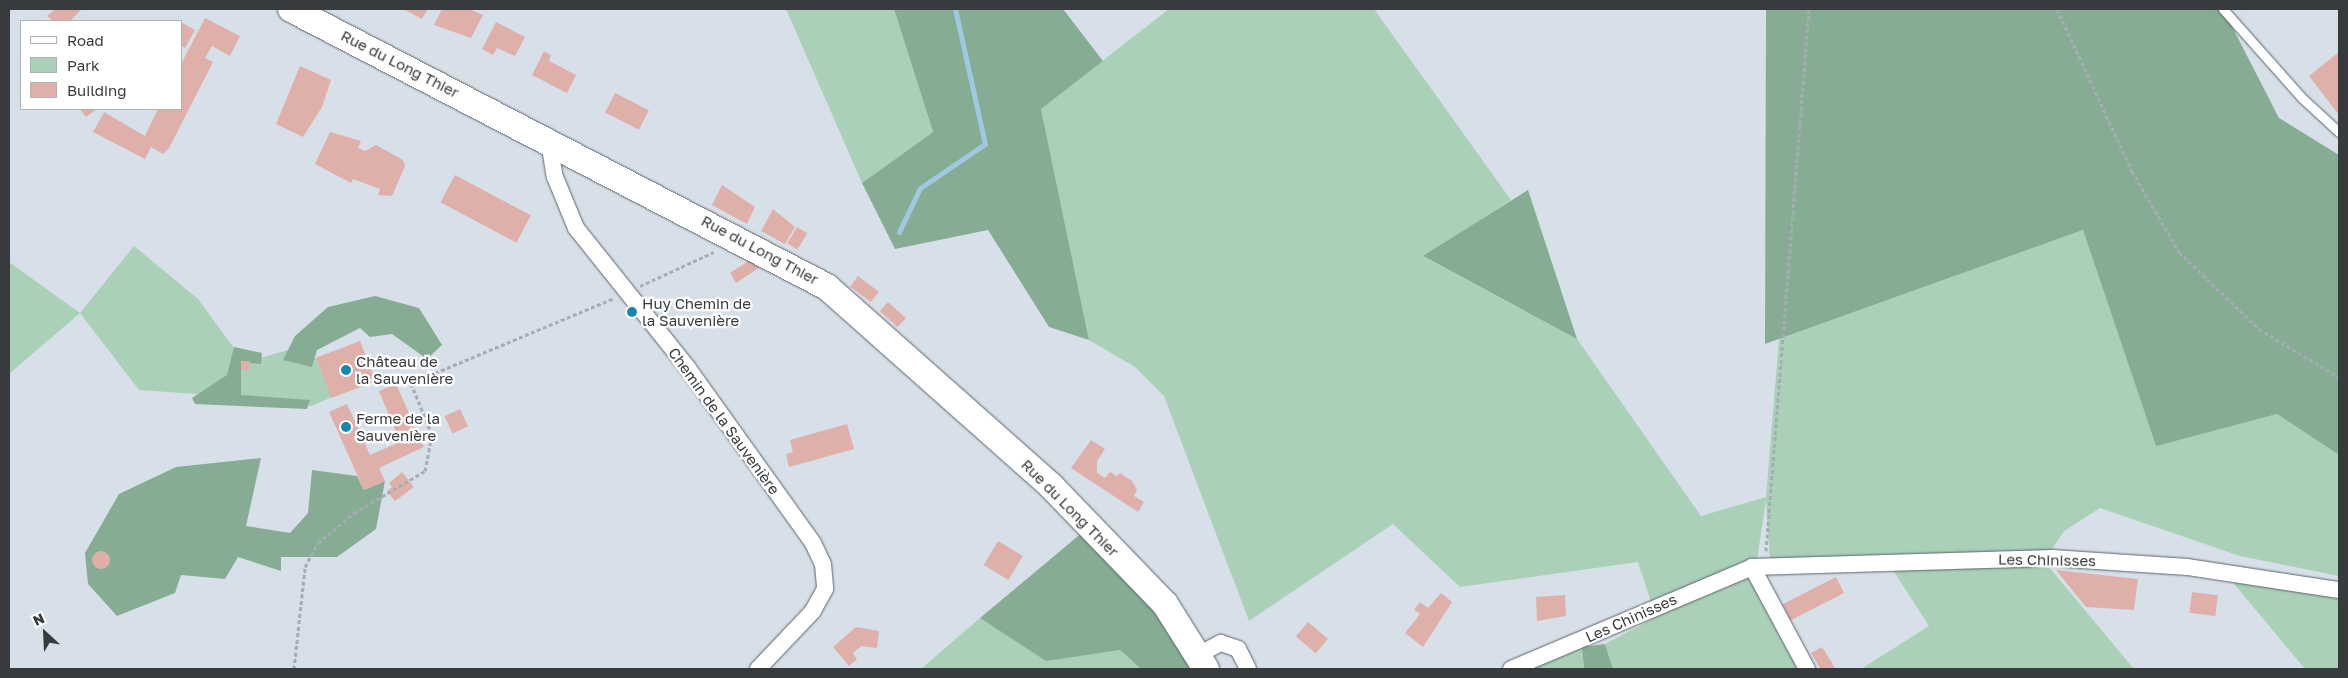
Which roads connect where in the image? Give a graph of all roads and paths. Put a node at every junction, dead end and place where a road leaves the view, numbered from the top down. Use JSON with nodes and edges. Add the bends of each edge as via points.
{"nodes":[{"id":1,"x":291,"y":9,"type":"edge"},
{"id":2,"x":1809,"y":9,"type":"edge"},
{"id":3,"x":2057,"y":9,"type":"edge"},
{"id":4,"x":2223,"y":9,"type":"edge"},
{"id":5,"x":2339,"y":132,"type":"edge"},
{"id":6,"x":549,"y":141,"type":"junction"},
{"id":7,"x":742,"y":239,"type":"junction"},
{"id":8,"x":628,"y":292,"type":"junction"},
{"id":9,"x":2339,"y":377,"type":"edge"},
{"id":10,"x":1758,"y":567,"type":"junction"},
{"id":11,"x":2339,"y":590,"type":"edge"},
{"id":12,"x":1202,"y":662,"type":"edge"},
{"id":13,"x":294,"y":669,"type":"edge"},
{"id":14,"x":758,"y":669,"type":"edge"},
{"id":15,"x":1248,"y":669,"type":"edge"},
{"id":16,"x":1511,"y":669,"type":"edge"},
{"id":17,"x":1807,"y":669,"type":"edge"}],
"edges":[{"from":1,"to":6,"type":"main road","name":"Rue du Long Thier"},
{"from":2,"to":10,"type":"path"},
{"from":3,"to":9,"type":"path","via":[[2132,171],[2179,252],[2259,329]]},
{"from":4,"to":5,"type":"lane","via":[[2302,98]]},
{"from":6,"to":7,"type":"main road","name":"Rue du Long Thier"},
{"from":6,"to":8,"type":"street","name":"Chemin de la Sauvenière","via":[[555,177],[576,228]]},
{"from":7,"to":8,"type":"path"},
{"from":7,"to":12,"type":"main road","name":"Rue du Long Thier","via":[[827,287],[1051,486],[1165,604]]},
{"from":8,"to":13,"type":"path","via":[[411,383],[432,436],[425,471],[354,513],[318,543],[305,567]]},
{"from":8,"to":14,"type":"street","name":"Chemin de la Sauvenière","via":[[813,543],[823,564],[825,589],[813,611]]},
{"from":10,"to":11,"type":"street","name":"Les Chinisses","via":[[2052,558],[2188,568]]},
{"from":10,"to":16,"type":"street","name":"Les Chinisses"},
{"from":10,"to":17,"type":"street"},
{"from":12,"to":15,"type":"street","via":[[1222,643],[1238,649]]}]}
